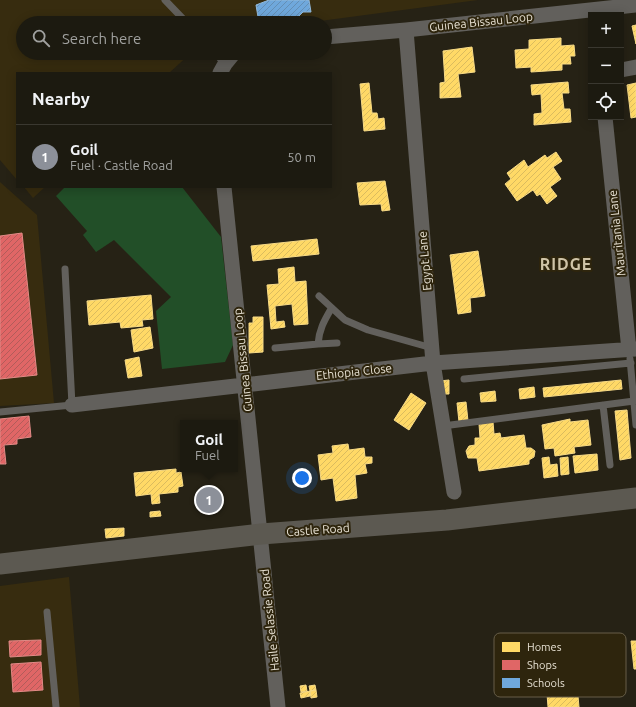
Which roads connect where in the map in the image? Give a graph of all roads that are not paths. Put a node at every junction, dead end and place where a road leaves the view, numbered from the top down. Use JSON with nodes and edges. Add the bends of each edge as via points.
{"nodes":[{"id":1,"x":165,"y":0,"type":"edge"},
{"id":2,"x":636,"y":5,"type":"edge"},
{"id":3,"x":597,"y":12,"type":"edge"},
{"id":4,"x":588,"y":13,"type":"edge"},
{"id":5,"x":180,"y":16,"type":"edge"},
{"id":6,"x":406,"y":30,"type":"junction"},
{"id":7,"x":332,"y":35,"type":"edge"},
{"id":8,"x":636,"y":67,"type":"edge"},
{"id":9,"x":624,"y":69,"type":"edge"},
{"id":10,"x":605,"y":120,"type":"edge"},
{"id":11,"x":224,"y":188,"type":"edge"},
{"id":12,"x":65,"y":269,"type":"dead end"},
{"id":13,"x":319,"y":296,"type":"dead end"},
{"id":14,"x":331,"y":309,"type":"junction"},
{"id":15,"x":337,"y":343,"type":"dead end"},
{"id":16,"x":318,"y":344,"type":"junction"},
{"id":17,"x":275,"y":348,"type":"dead end"},
{"id":18,"x":632,"y":354,"type":"edge"},
{"id":19,"x":433,"y":356,"type":"junction"},
{"id":20,"x":464,"y":379,"type":"dead end"},
{"id":21,"x":246,"y":384,"type":"junction"},
{"id":22,"x":634,"y":398,"type":"edge"},
{"id":23,"x":72,"y":405,"type":"junction"},
{"id":24,"x":603,"y":405,"type":"junction"},
{"id":25,"x":0,"y":412,"type":"edge"},
{"id":26,"x":636,"y":425,"type":"edge"},
{"id":27,"x":443,"y":426,"type":"junction"},
{"id":28,"x":610,"y":465,"type":"dead end"},
{"id":29,"x":454,"y":492,"type":"dead end"},
{"id":30,"x":636,"y":498,"type":"edge"},
{"id":31,"x":261,"y":534,"type":"junction"},
{"id":32,"x":0,"y":564,"type":"edge"},
{"id":33,"x":47,"y":612,"type":"dead end"},
{"id":34,"x":56,"y":707,"type":"edge"},
{"id":35,"x":278,"y":707,"type":"edge"}],
"edges":[{"from":1,"to":5,"type":"lane"},
{"from":2,"to":3,"type":"street","name":"Guinea Bissau Loop"},
{"from":4,"to":6,"type":"street","name":"Guinea Bissau Loop"},
{"from":6,"to":7,"type":"street","name":"Guinea Bissau Loop"},
{"from":6,"to":19,"type":"street","name":"Egypt Lane"},
{"from":8,"to":9,"type":"street"},
{"from":10,"to":18,"type":"street","name":"Mauritania Lane"},
{"from":11,"to":21,"type":"street","name":"Guinea Bissau Loop"},
{"from":12,"to":23,"type":"lane"},
{"from":13,"to":14,"type":"lane"},
{"from":14,"to":16,"type":"lane","via":[[323,322]]},
{"from":14,"to":19,"type":"lane","via":[[345,320]]},
{"from":15,"to":16,"type":"lane"},
{"from":16,"to":17,"type":"lane"},
{"from":18,"to":19,"type":"street","name":"Ethiopia Close"},
{"from":18,"to":20,"type":"lane"},
{"from":18,"to":22,"type":"lane"},
{"from":19,"to":21,"type":"street","name":"Ethiopia Close"},
{"from":19,"to":27,"type":"street","name":"Egypt Lane"},
{"from":21,"to":23,"type":"street","name":"Ethiopia Close"},
{"from":21,"to":31,"type":"street","name":"Guinea Bissau Loop"},
{"from":22,"to":24,"type":"lane"},
{"from":22,"to":26,"type":"lane"},
{"from":23,"to":25,"type":"lane"},
{"from":24,"to":27,"type":"lane"},
{"from":24,"to":28,"type":"lane"},
{"from":27,"to":29,"type":"street","name":"Egypt Lane"},
{"from":30,"to":31,"type":"main road","name":"Castle Road","via":[[447,520]]},
{"from":31,"to":32,"type":"main road","name":"Castle Road"},
{"from":31,"to":35,"type":"street","name":"Haile Selassie Road"},
{"from":33,"to":34,"type":"lane"}]}
